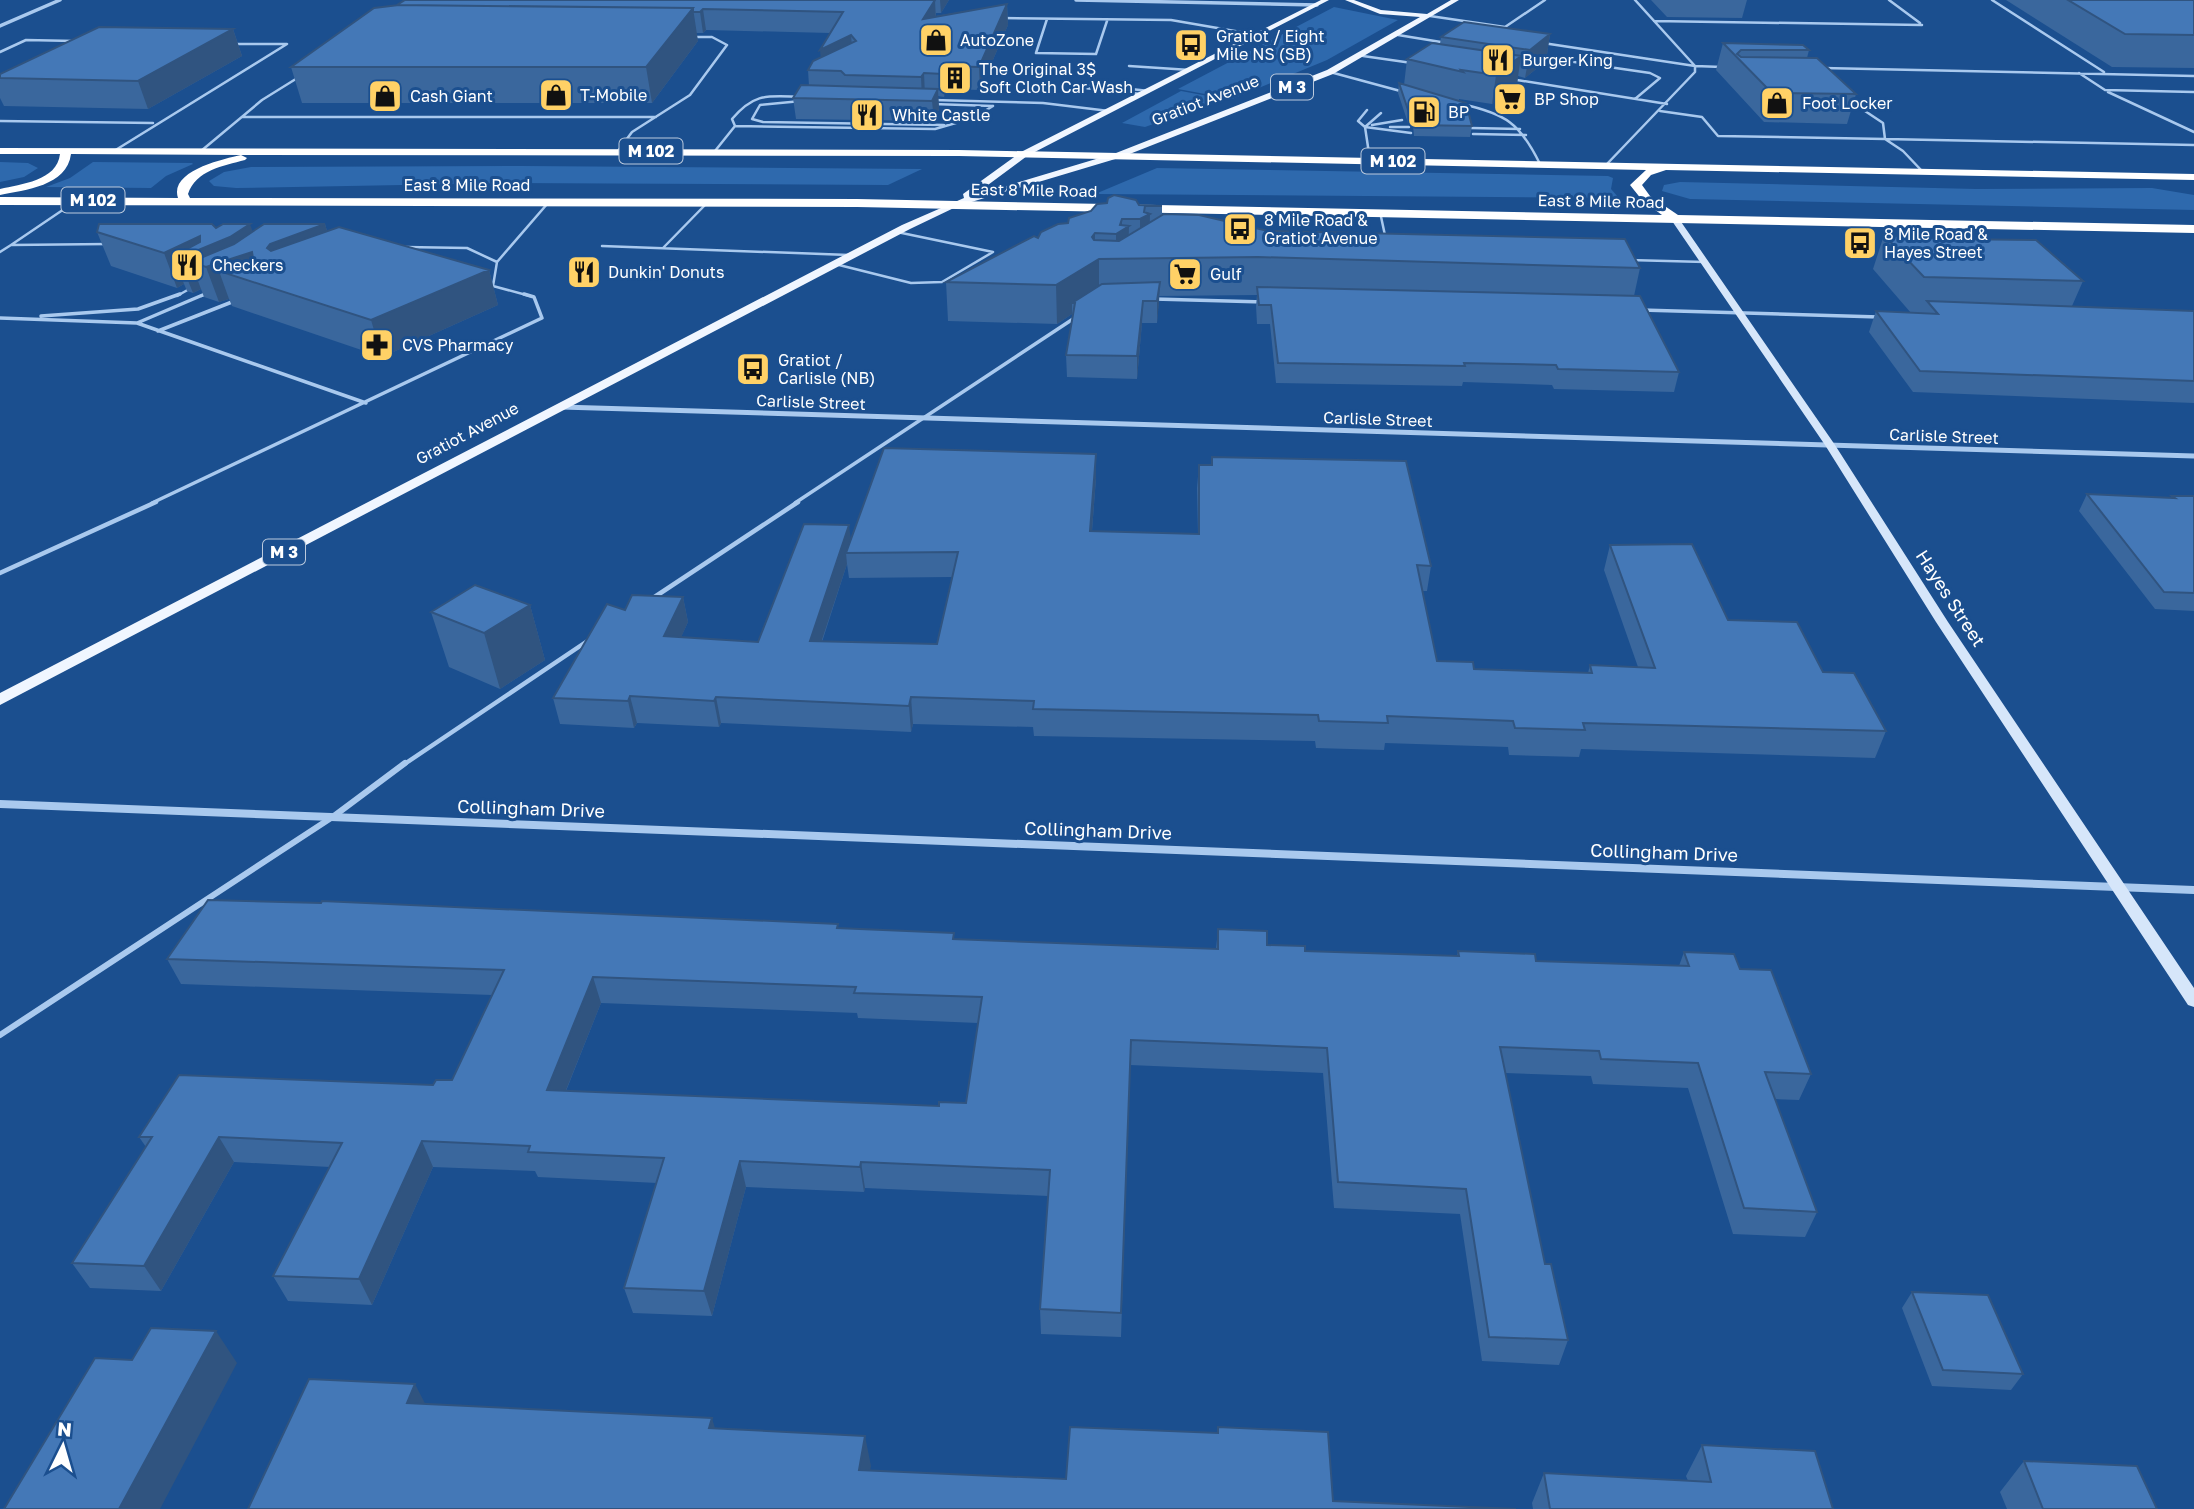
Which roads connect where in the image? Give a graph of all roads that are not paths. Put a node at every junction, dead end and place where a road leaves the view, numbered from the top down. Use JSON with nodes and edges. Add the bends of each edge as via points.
{"nodes":[{"id":1,"x":60,"y":0,"type":"edge"},
{"id":2,"x":1076,"y":0,"type":"edge"},
{"id":3,"x":1326,"y":0,"type":"edge"},
{"id":4,"x":1348,"y":0,"type":"edge"},
{"id":5,"x":1456,"y":0,"type":"edge"},
{"id":6,"x":1545,"y":0,"type":"edge"},
{"id":7,"x":1635,"y":0,"type":"edge"},
{"id":8,"x":1889,"y":0,"type":"edge"},
{"id":9,"x":1993,"y":0,"type":"edge"},
{"id":10,"x":1128,"y":1,"type":"edge"},
{"id":11,"x":1317,"y":5,"type":"junction"},
{"id":12,"x":1430,"y":16,"type":"junction"},
{"id":13,"x":997,"y":18,"type":"edge"},
{"id":14,"x":1047,"y":19,"type":"junction"},
{"id":15,"x":1107,"y":21,"type":"junction"},
{"id":16,"x":1654,"y":21,"type":"junction"},
{"id":17,"x":0,"y":26,"type":"edge"},
{"id":18,"x":1505,"y":27,"type":"junction"},
{"id":19,"x":1258,"y":35,"type":"junction"},
{"id":20,"x":1398,"y":35,"type":"junction"},
{"id":21,"x":684,"y":37,"type":"edge"},
{"id":22,"x":1505,"y":37,"type":"edge"},
{"id":23,"x":82,"y":41,"type":"edge"},
{"id":24,"x":1532,"y":41,"type":"edge"},
{"id":25,"x":219,"y":43,"type":"dead end"},
{"id":26,"x":1455,"y":44,"type":"edge"},
{"id":27,"x":0,"y":52,"type":"edge"},
{"id":28,"x":1363,"y":56,"type":"junction"},
{"id":29,"x":1535,"y":56,"type":"edge"},
{"id":30,"x":1419,"y":65,"type":"edge"},
{"id":31,"x":1129,"y":66,"type":"dead end"},
{"id":32,"x":1695,"y":66,"type":"junction"},
{"id":33,"x":1731,"y":67,"type":"edge"},
{"id":34,"x":1815,"y":68,"type":"edge"},
{"id":35,"x":309,"y":70,"type":"edge"},
{"id":36,"x":1189,"y":70,"type":"junction"},
{"id":37,"x":1330,"y":72,"type":"junction"},
{"id":38,"x":2079,"y":73,"type":"junction"},
{"id":39,"x":2107,"y":74,"type":"junction"},
{"id":40,"x":2194,"y":76,"type":"edge"},
{"id":41,"x":1503,"y":78,"type":"edge"},
{"id":42,"x":1396,"y":90,"type":"junction"},
{"id":43,"x":2105,"y":90,"type":"junction"},
{"id":44,"x":2194,"y":92,"type":"edge"},
{"id":45,"x":1145,"y":93,"type":"junction"},
{"id":46,"x":1407,"y":93,"type":"edge"},
{"id":47,"x":1389,"y":95,"type":"dead end"},
{"id":48,"x":1843,"y":96,"type":"edge"},
{"id":49,"x":1635,"y":99,"type":"junction"},
{"id":50,"x":921,"y":100,"type":"edge"},
{"id":51,"x":1001,"y":102,"type":"junction"},
{"id":52,"x":1455,"y":103,"type":"edge"},
{"id":53,"x":932,"y":104,"type":"edge"},
{"id":54,"x":1667,"y":104,"type":"junction"},
{"id":55,"x":993,"y":107,"type":"junction"},
{"id":56,"x":1475,"y":108,"type":"junction"},
{"id":57,"x":1367,"y":110,"type":"dead end"},
{"id":58,"x":1459,"y":110,"type":"edge"},
{"id":59,"x":1111,"y":111,"type":"junction"},
{"id":60,"x":1660,"y":111,"type":"junction"},
{"id":61,"x":1381,"y":113,"type":"dead end"},
{"id":62,"x":242,"y":117,"type":"junction"},
{"id":63,"x":656,"y":117,"type":"junction"},
{"id":64,"x":1402,"y":120,"type":"dead end"},
{"id":65,"x":0,"y":121,"type":"edge"},
{"id":66,"x":156,"y":123,"type":"junction"},
{"id":67,"x":944,"y":125,"type":"junction"},
{"id":68,"x":735,"y":126,"type":"junction"},
{"id":69,"x":1365,"y":127,"type":"junction"},
{"id":70,"x":1409,"y":127,"type":"edge"},
{"id":71,"x":1471,"y":128,"type":"edge"},
{"id":72,"x":1522,"y":130,"type":"junction"},
{"id":73,"x":2194,"y":132,"type":"edge"},
{"id":74,"x":1411,"y":133,"type":"edge"},
{"id":75,"x":1474,"y":134,"type":"edge"},
{"id":76,"x":1526,"y":135,"type":"junction"},
{"id":77,"x":1885,"y":139,"type":"junction"},
{"id":78,"x":2194,"y":145,"type":"edge"},
{"id":79,"x":0,"y":151,"type":"edge"},
{"id":80,"x":66,"y":151,"type":"junction"},
{"id":81,"x":114,"y":151,"type":"junction"},
{"id":82,"x":201,"y":151,"type":"junction"},
{"id":83,"x":278,"y":151,"type":"junction"},
{"id":84,"x":618,"y":151,"type":"junction"},
{"id":85,"x":715,"y":151,"type":"junction"},
{"id":86,"x":1024,"y":154,"type":"junction"},
{"id":87,"x":1119,"y":155,"type":"junction"},
{"id":88,"x":1370,"y":160,"type":"junction"},
{"id":89,"x":1540,"y":164,"type":"junction"},
{"id":90,"x":1606,"y":165,"type":"junction"},
{"id":91,"x":1667,"y":166,"type":"junction"},
{"id":92,"x":1922,"y":171,"type":"junction"},
{"id":93,"x":2169,"y":176,"type":"junction"},
{"id":94,"x":2194,"y":177,"type":"edge"},
{"id":95,"x":2194,"y":185,"type":"edge"},
{"id":96,"x":0,"y":192,"type":"edge"},
{"id":97,"x":549,"y":200,"type":"junction"},
{"id":98,"x":0,"y":201,"type":"edge"},
{"id":99,"x":77,"y":201,"type":"junction"},
{"id":100,"x":186,"y":201,"type":"junction"},
{"id":101,"x":709,"y":201,"type":"junction"},
{"id":102,"x":955,"y":204,"type":"junction"},
{"id":103,"x":1380,"y":212,"type":"junction"},
{"id":104,"x":1674,"y":218,"type":"junction"},
{"id":105,"x":2194,"y":229,"type":"edge"},
{"id":106,"x":898,"y":232,"type":"junction"},
{"id":107,"x":109,"y":244,"type":"edge"},
{"id":108,"x":1387,"y":244,"type":"edge"},
{"id":109,"x":11,"y":245,"type":"junction"},
{"id":110,"x":601,"y":246,"type":"dead end"},
{"id":111,"x":401,"y":247,"type":"edge"},
{"id":112,"x":663,"y":248,"type":"junction"},
{"id":113,"x":0,"y":252,"type":"edge"},
{"id":114,"x":993,"y":252,"type":"junction"},
{"id":115,"x":1004,"y":253,"type":"edge"},
{"id":116,"x":852,"y":255,"type":"junction"},
{"id":117,"x":1617,"y":260,"type":"edge"},
{"id":118,"x":496,"y":262,"type":"junction"},
{"id":119,"x":1705,"y":262,"type":"junction"},
{"id":120,"x":835,"y":264,"type":"junction"},
{"id":121,"x":195,"y":285,"type":"edge"},
{"id":122,"x":216,"y":290,"type":"edge"},
{"id":123,"x":239,"y":299,"type":"edge"},
{"id":124,"x":1144,"y":299,"type":"edge"},
{"id":125,"x":1269,"y":302,"type":"edge"},
{"id":126,"x":1631,"y":309,"type":"edge"},
{"id":127,"x":1742,"y":313,"type":"junction"},
{"id":128,"x":1077,"y":316,"type":"edge"},
{"id":129,"x":1893,"y":317,"type":"edge"},
{"id":130,"x":0,"y":318,"type":"edge"},
{"id":131,"x":10,"y":318,"type":"junction"},
{"id":132,"x":137,"y":323,"type":"junction"},
{"id":133,"x":158,"y":331,"type":"junction"},
{"id":134,"x":366,"y":403,"type":"junction"},
{"id":135,"x":560,"y":407,"type":"junction"},
{"id":136,"x":921,"y":417,"type":"junction"},
{"id":137,"x":1830,"y":445,"type":"junction"},
{"id":138,"x":2194,"y":456,"type":"edge"},
{"id":139,"x":0,"y":573,"type":"edge"},
{"id":140,"x":648,"y":602,"type":"edge"},
{"id":141,"x":602,"y":632,"type":"edge"},
{"id":142,"x":2,"y":697,"type":"edge"},
{"id":143,"x":0,"y":804,"type":"edge"},
{"id":144,"x":334,"y":816,"type":"junction"},
{"id":145,"x":2118,"y":886,"type":"junction"},
{"id":146,"x":2194,"y":890,"type":"edge"},
{"id":147,"x":2194,"y":1001,"type":"edge"},
{"id":148,"x":0,"y":1035,"type":"edge"}],
"edges":[{"from":1,"to":17,"type":"street"},
{"from":2,"to":10,"type":"street"},
{"from":3,"to":11,"type":"main road","name":"Gratiot Avenue","number":"M 3"},
{"from":4,"to":12,"type":"main road","via":[[1380,12]]},
{"from":5,"to":12,"type":"main road","name":"Gratiot Avenue","number":"M 3"},
{"from":6,"to":18,"type":"lane"},
{"from":7,"to":16,"type":"lane"},
{"from":8,"to":16,"type":"lane","via":[[1922,25]]},
{"from":9,"to":39,"type":"lane"},
{"from":10,"to":11,"type":"street"},
{"from":11,"to":19,"type":"main road","name":"Gratiot Avenue","number":"M 3"},
{"from":12,"to":18,"type":"lane"},
{"from":12,"to":20,"type":"main road","name":"Gratiot Avenue","number":"M 3"},
{"from":13,"to":14,"type":"lane"},
{"from":14,"to":15,"type":"lane"},
{"from":14,"to":15,"type":"lane","via":[[1035,53],[1096,54]]},
{"from":15,"to":19,"type":"lane","via":[[1171,20]]},
{"from":16,"to":32,"type":"lane"},
{"from":18,"to":22,"type":"lane","via":[[1492,35]]},
{"from":19,"to":36,"type":"main road","name":"Gratiot Avenue","number":"M 3"},
{"from":20,"to":26,"type":"lane"},
{"from":20,"to":28,"type":"main road","name":"Gratiot Avenue","number":"M 3"},
{"from":21,"to":63,"type":"lane","via":[[712,37],[727,45],[690,95]]},
{"from":23,"to":27,"type":"lane","via":[[26,40]]},
{"from":24,"to":32,"type":"lane"},
{"from":25,"to":66,"type":"lane","via":[[287,44]]},
{"from":28,"to":30,"type":"lane"},
{"from":28,"to":37,"type":"main road","name":"Gratiot Avenue","number":"M 3"},
{"from":29,"to":49,"type":"lane","via":[[1660,78]]},
{"from":31,"to":36,"type":"lane"},
{"from":32,"to":33,"type":"lane"},
{"from":32,"to":54,"type":"lane","via":[[1695,72]]},
{"from":34,"to":38,"type":"lane"},
{"from":35,"to":62,"type":"lane"},
{"from":36,"to":45,"type":"main road","name":"Gratiot Avenue","number":"M 3"},
{"from":37,"to":42,"type":"lane"},
{"from":37,"to":87,"type":"main road","name":"Gratiot Avenue","number":"M 3"},
{"from":38,"to":39,"type":"lane"},
{"from":38,"to":43,"type":"lane"},
{"from":39,"to":40,"type":"lane"},
{"from":41,"to":49,"type":"lane"},
{"from":42,"to":46,"type":"lane"},
{"from":42,"to":47,"type":"lane"},
{"from":43,"to":44,"type":"lane"},
{"from":43,"to":73,"type":"lane"},
{"from":45,"to":45,"type":"lane","via":[[1075,85]]},
{"from":45,"to":59,"type":"main road","name":"Gratiot Avenue","number":"M 3"},
{"from":48,"to":77,"type":"lane","via":[[1883,123]]},
{"from":49,"to":54,"type":"lane"},
{"from":50,"to":51,"type":"lane"},
{"from":51,"to":55,"type":"lane"},
{"from":51,"to":59,"type":"lane"},
{"from":52,"to":56,"type":"lane"},
{"from":53,"to":55,"type":"lane"},
{"from":54,"to":60,"type":"lane"},
{"from":55,"to":67,"type":"lane"},
{"from":56,"to":58,"type":"lane"},
{"from":56,"to":72,"type":"lane","via":[[1510,118]]},
{"from":57,"to":69,"type":"lane","via":[[1358,121]]},
{"from":59,"to":86,"type":"main road","name":"Gratiot Avenue","number":"M 3"},
{"from":60,"to":77,"type":"lane","via":[[1702,117],[1718,136]]},
{"from":60,"to":90,"type":"lane","via":[[1621,145]]},
{"from":61,"to":69,"type":"lane"},
{"from":62,"to":63,"type":"lane"},
{"from":62,"to":82,"type":"lane"},
{"from":63,"to":84,"type":"lane","via":[[632,132]]},
{"from":64,"to":69,"type":"lane"},
{"from":65,"to":66,"type":"lane"},
{"from":66,"to":81,"type":"lane"},
{"from":67,"to":68,"type":"lane","via":[[936,129]]},
{"from":67,"to":68,"type":"lane","via":[[763,122],[752,119],[760,105],[812,99],[757,96],[747,99],[732,119]]},
{"from":68,"to":85,"type":"lane"},
{"from":69,"to":70,"type":"lane"},
{"from":69,"to":74,"type":"lane"},
{"from":69,"to":88,"type":"lane"},
{"from":71,"to":72,"type":"lane"},
{"from":72,"to":76,"type":"lane"},
{"from":75,"to":76,"type":"lane"},
{"from":76,"to":89,"type":"lane"},
{"from":77,"to":78,"type":"lane"},
{"from":77,"to":92,"type":"lane"},
{"from":79,"to":80,"type":"highway","name":"East 8 Mile Road","number":"M 102"},
{"from":80,"to":81,"type":"highway","name":"East 8 Mile Road","number":"M 102"},
{"from":80,"to":96,"type":"highway","via":[[60,171]]},
{"from":81,"to":82,"type":"highway","name":"East 8 Mile Road","number":"M 102"},
{"from":82,"to":83,"type":"highway","name":"East 8 Mile Road","number":"M 102"},
{"from":83,"to":84,"type":"highway","name":"East 8 Mile Road","number":"M 102"},
{"from":83,"to":100,"type":"highway","via":[[198,173],[183,187]]},
{"from":84,"to":85,"type":"highway","name":"East 8 Mile Road","number":"M 102"},
{"from":85,"to":86,"type":"highway","name":"East 8 Mile Road","number":"M 102"},
{"from":86,"to":87,"type":"highway","name":"East 8 Mile Road","number":"M 102"},
{"from":86,"to":102,"type":"main road","name":"Gratiot Avenue","number":"M 3"},
{"from":87,"to":88,"type":"highway","name":"East 8 Mile Road","number":"M 102"},
{"from":87,"to":102,"type":"main road","name":"Gratiot Avenue","number":"M 3"},
{"from":88,"to":89,"type":"highway","name":"East 8 Mile Road","number":"M 102"},
{"from":89,"to":90,"type":"highway","name":"East 8 Mile Road","number":"M 102"},
{"from":90,"to":91,"type":"highway","name":"East 8 Mile Road","number":"M 102"},
{"from":91,"to":92,"type":"highway","name":"East 8 Mile Road","number":"M 102"},
{"from":91,"to":104,"type":"highway","via":[[1647,173],[1636,185]]},
{"from":92,"to":93,"type":"highway","name":"East 8 Mile Road","number":"M 102"},
{"from":93,"to":94,"type":"highway","name":"East 8 Mile Road","number":"M 102"},
{"from":93,"to":95,"type":"highway"},
{"from":97,"to":100,"type":"highway","name":"East 8 Mile Road","number":"M 102"},
{"from":97,"to":101,"type":"highway","name":"East 8 Mile Road","number":"M 102"},
{"from":97,"to":118,"type":"lane"},
{"from":98,"to":99,"type":"highway","name":"East 8 Mile Road","number":"M 102"},
{"from":99,"to":100,"type":"highway","name":"East 8 Mile Road","number":"M 102"},
{"from":99,"to":109,"type":"lane"},
{"from":101,"to":102,"type":"highway","name":"East 8 Mile Road","number":"M 102"},
{"from":101,"to":112,"type":"lane"},
{"from":102,"to":103,"type":"highway","name":"East 8 Mile Road","number":"M 102","via":[[1188,214]]},
{"from":102,"to":106,"type":"main road","name":"Gratiot Avenue","number":"M 3"},
{"from":103,"to":104,"type":"highway","name":"East 8 Mile Road","number":"M 102"},
{"from":103,"to":108,"type":"lane"},
{"from":104,"to":105,"type":"highway","name":"East 8 Mile Road","number":"M 102"},
{"from":104,"to":119,"type":"street","name":"Hayes Street"},
{"from":106,"to":114,"type":"lane"},
{"from":106,"to":116,"type":"main road","name":"Gratiot Avenue","number":"M 3"},
{"from":107,"to":109,"type":"lane"},
{"from":109,"to":113,"type":"lane"},
{"from":110,"to":112,"type":"lane"},
{"from":111,"to":118,"type":"lane","via":[[467,248]]},
{"from":112,"to":116,"type":"lane"},
{"from":114,"to":115,"type":"lane"},
{"from":114,"to":120,"type":"lane","via":[[942,282],[911,283]]},
{"from":116,"to":120,"type":"main road","name":"Gratiot Avenue","number":"M 3"},
{"from":117,"to":119,"type":"lane"},
{"from":118,"to":134,"type":"lane","via":[[492,286],[534,297],[542,318]]},
{"from":119,"to":127,"type":"street","name":"Hayes Street"},
{"from":120,"to":135,"type":"main road","name":"Gratiot Avenue","number":"M 3"},
{"from":121,"to":131,"type":"lane","via":[[161,302],[120,312]]},
{"from":122,"to":132,"type":"lane"},
{"from":123,"to":133,"type":"lane"},
{"from":124,"to":125,"type":"lane"},
{"from":126,"to":127,"type":"lane"},
{"from":127,"to":129,"type":"lane"},
{"from":127,"to":137,"type":"street","name":"Hayes Street"},
{"from":128,"to":136,"type":"lane"},
{"from":130,"to":131,"type":"lane"},
{"from":131,"to":132,"type":"lane"},
{"from":132,"to":133,"type":"lane"},
{"from":133,"to":134,"type":"lane"},
{"from":134,"to":139,"type":"lane"},
{"from":135,"to":136,"type":"street","name":"Carlisle Street"},
{"from":135,"to":142,"type":"main road","name":"Gratiot Avenue","number":"M 3"},
{"from":136,"to":137,"type":"street","name":"Carlisle Street"},
{"from":136,"to":140,"type":"lane"},
{"from":137,"to":138,"type":"street","name":"Carlisle Street"},
{"from":137,"to":145,"type":"street","name":"Hayes Street"},
{"from":141,"to":144,"type":"lane"},
{"from":143,"to":144,"type":"street","name":"Collingham Drive"},
{"from":144,"to":145,"type":"street","name":"Collingham Drive"},
{"from":144,"to":148,"type":"lane"},
{"from":145,"to":146,"type":"street","name":"Collingham Drive"},
{"from":145,"to":147,"type":"street","name":"Hayes Street"}]}
